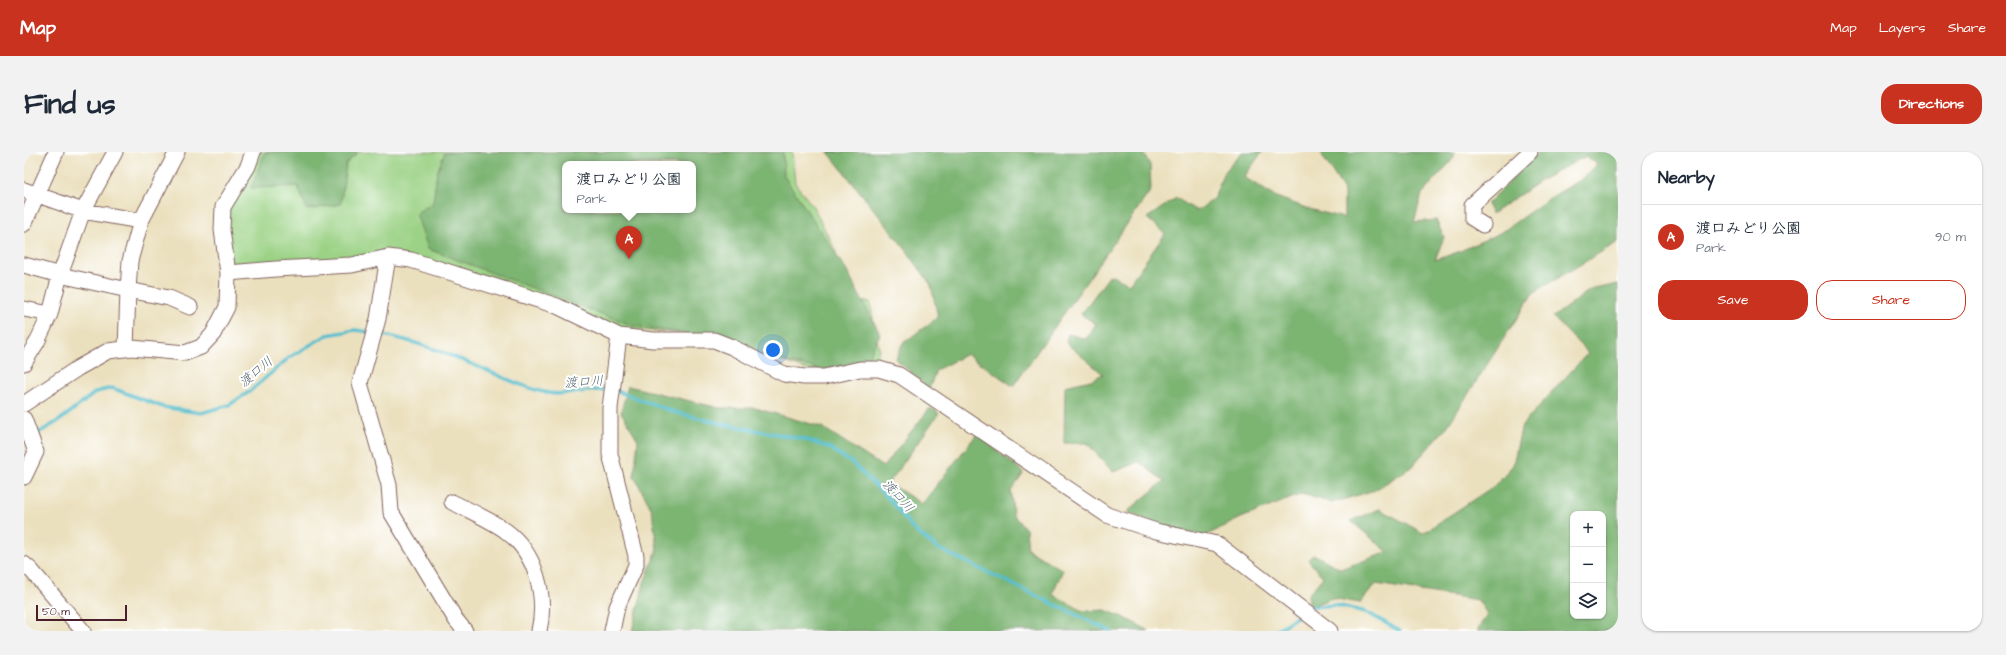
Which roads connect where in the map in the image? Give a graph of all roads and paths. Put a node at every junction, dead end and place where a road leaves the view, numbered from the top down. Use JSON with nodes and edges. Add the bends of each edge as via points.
{"nodes":[{"id":1,"x":56,"y":152,"type":"edge"},
{"id":2,"x":115,"y":152,"type":"edge"},
{"id":3,"x":177,"y":152,"type":"edge"},
{"id":4,"x":253,"y":152,"type":"edge"},
{"id":5,"x":1530,"y":152,"type":"edge"},
{"id":6,"x":30,"y":192,"type":"edge"},
{"id":7,"x":83,"y":211,"type":"junction"},
{"id":8,"x":141,"y":221,"type":"junction"},
{"id":9,"x":24,"y":224,"type":"edge"},
{"id":10,"x":1483,"y":225,"type":"dead end"},
{"id":11,"x":388,"y":257,"type":"junction"},
{"id":12,"x":24,"y":265,"type":"edge"},
{"id":13,"x":228,"y":273,"type":"junction"},
{"id":14,"x":60,"y":275,"type":"junction"},
{"id":15,"x":128,"y":290,"type":"junction"},
{"id":16,"x":190,"y":307,"type":"dead end"},
{"id":17,"x":24,"y":308,"type":"edge"},
{"id":18,"x":50,"y":314,"type":"junction"},
{"id":19,"x":619,"y":336,"type":"junction"},
{"id":20,"x":126,"y":349,"type":"junction"},
{"id":21,"x":24,"y":363,"type":"edge"},
{"id":22,"x":24,"y":404,"type":"edge"},
{"id":23,"x":26,"y":424,"type":"edge"},
{"id":24,"x":24,"y":477,"type":"edge"},
{"id":25,"x":452,"y":502,"type":"dead end"},
{"id":26,"x":24,"y":564,"type":"edge"},
{"id":27,"x":83,"y":631,"type":"edge"},
{"id":28,"x":465,"y":631,"type":"edge"},
{"id":29,"x":539,"y":631,"type":"edge"},
{"id":30,"x":612,"y":631,"type":"edge"},
{"id":31,"x":1330,"y":631,"type":"edge"}],
"edges":[{"from":1,"to":6,"type":"street"},
{"from":2,"to":7,"type":"street"},
{"from":3,"to":8,"type":"street"},
{"from":4,"to":13,"type":"street","via":[[248,166],[223,207],[222,230]]},
{"from":5,"to":10,"type":"street","via":[[1472,205],[1472,218]]},
{"from":6,"to":7,"type":"street"},
{"from":6,"to":9,"type":"street"},
{"from":7,"to":8,"type":"street"},
{"from":7,"to":14,"type":"street"},
{"from":8,"to":15,"type":"street","via":[[130,261]]},
{"from":11,"to":13,"type":"street","via":[[352,265]]},
{"from":11,"to":19,"type":"street","via":[[411,260],[557,306]]},
{"from":11,"to":28,"type":"street","via":[[378,319],[360,383],[389,485],[391,512]]},
{"from":12,"to":14,"type":"street"},
{"from":13,"to":20,"type":"street","via":[[227,307],[214,334],[200,347],[185,353]]},
{"from":14,"to":15,"type":"street"},
{"from":14,"to":18,"type":"street"},
{"from":15,"to":16,"type":"street","via":[[169,298]]},
{"from":15,"to":20,"type":"street"},
{"from":17,"to":18,"type":"street"},
{"from":18,"to":21,"type":"street"},
{"from":19,"to":30,"type":"street","via":[[610,408],[610,454],[636,556],[636,565],[617,607]]},
{"from":19,"to":31,"type":"street","via":[[653,340],[714,340],[784,374],[804,377],[824,377],[860,369],[880,369],[899,375],[1107,515],[1156,531],[1217,544]]},
{"from":20,"to":22,"type":"street","via":[[108,351]]},
{"from":23,"to":24,"type":"street","via":[[36,452]]},
{"from":25,"to":29,"type":"street","via":[[490,520],[521,546],[536,571],[539,585]]},
{"from":26,"to":27,"type":"street"}]}
